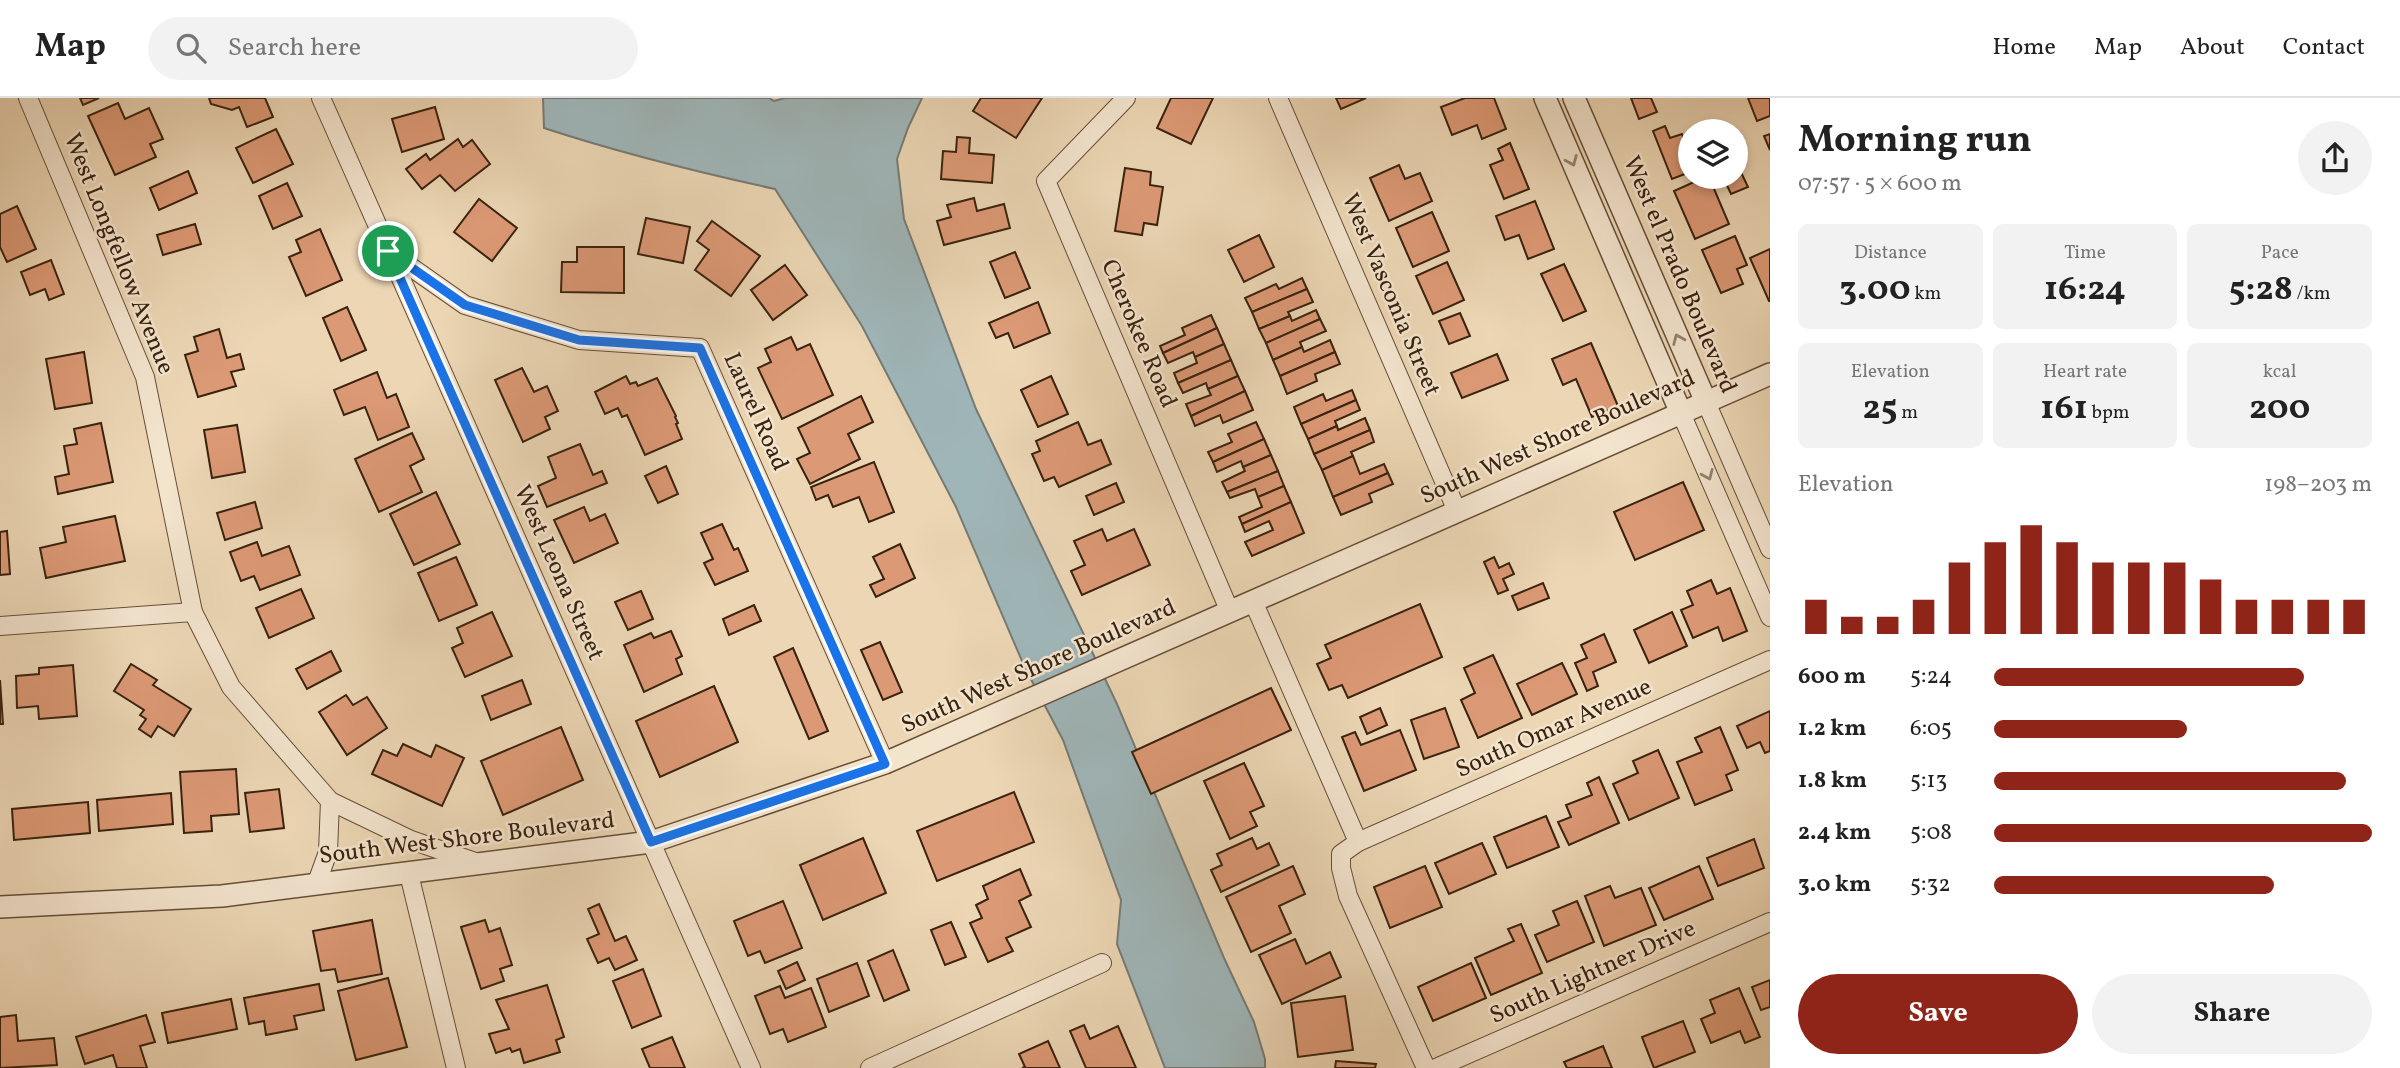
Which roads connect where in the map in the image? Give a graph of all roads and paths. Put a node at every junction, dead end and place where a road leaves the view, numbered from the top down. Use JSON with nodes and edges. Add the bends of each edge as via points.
{"nodes":[{"id":1,"x":28,"y":98,"type":"edge"},
{"id":2,"x":1126,"y":98,"type":"edge"},
{"id":3,"x":1278,"y":98,"type":"edge"},
{"id":4,"x":1545,"y":98,"type":"edge"},
{"id":5,"x":1574,"y":98,"type":"edge"},
{"id":6,"x":322,"y":99,"type":"edge"},
{"id":7,"x":388,"y":251,"type":"junction"},
{"id":8,"x":1770,"y":374,"type":"edge"},
{"id":9,"x":1706,"y":402,"type":"junction"},
{"id":10,"x":1681,"y":413,"type":"junction"},
{"id":11,"x":1457,"y":511,"type":"junction"},
{"id":12,"x":1770,"y":550,"type":"edge"},
{"id":13,"x":1253,"y":601,"type":"junction"},
{"id":14,"x":193,"y":612,"type":"junction"},
{"id":15,"x":1230,"y":612,"type":"junction"},
{"id":16,"x":1770,"y":617,"type":"edge"},
{"id":17,"x":0,"y":626,"type":"edge"},
{"id":18,"x":1770,"y":660,"type":"edge"},
{"id":19,"x":885,"y":764,"type":"junction"},
{"id":20,"x":330,"y":801,"type":"junction"},
{"id":21,"x":651,"y":842,"type":"junction"},
{"id":22,"x":1358,"y":842,"type":"junction"},
{"id":23,"x":481,"y":864,"type":"junction"},
{"id":24,"x":409,"y":874,"type":"junction"},
{"id":25,"x":316,"y":885,"type":"junction"},
{"id":26,"x":0,"y":907,"type":"edge"},
{"id":27,"x":1770,"y":922,"type":"edge"},
{"id":28,"x":1102,"y":963,"type":"dead end"},
{"id":29,"x":456,"y":1068,"type":"edge"},
{"id":30,"x":751,"y":1068,"type":"edge"},
{"id":31,"x":870,"y":1068,"type":"edge"},
{"id":32,"x":1426,"y":1068,"type":"edge"},
{"id":33,"x":1436,"y":1068,"type":"edge"}],
"edges":[{"from":1,"to":14,"type":"street","name":"West Longfellow Avenue","via":[[145,377]]},
{"from":2,"to":15,"type":"street","name":"Cherokee Road","via":[[1046,181]]},
{"from":3,"to":11,"type":"street","name":"West Vasconia Street"},
{"from":4,"to":10,"type":"street","one_way":true},
{"from":9,"to":5,"type":"street","name":"West el Prado Boulevard","one_way":true},
{"from":6,"to":7,"type":"street","name":"West Leona Street"},
{"from":7,"to":19,"type":"street","name":"Laurel Road","via":[[465,305],[579,340],[700,348]]},
{"from":7,"to":21,"type":"street","name":"West Leona Street"},
{"from":8,"to":9,"type":"street","name":"South West Shore Boulevard"},
{"from":9,"to":10,"type":"street","name":"South West Shore Boulevard"},
{"from":9,"to":12,"type":"street","name":"West el Prado Boulevard"},
{"from":10,"to":11,"type":"street","name":"South West Shore Boulevard"},
{"from":10,"to":16,"type":"street","one_way":true},
{"from":11,"to":13,"type":"street","name":"South West Shore Boulevard"},
{"from":13,"to":15,"type":"street","name":"South West Shore Boulevard"},
{"from":13,"to":22,"type":"street"},
{"from":14,"to":17,"type":"street"},
{"from":14,"to":20,"type":"street","name":"West Longfellow Avenue","via":[[231,687]]},
{"from":15,"to":19,"type":"street","name":"South West Shore Boulevard"},
{"from":18,"to":22,"type":"street","name":"South Omar Avenue"},
{"from":19,"to":21,"type":"street","name":"South West Shore Boulevard"},
{"from":20,"to":23,"type":"street","name":"West Longfellow Avenue","via":[[411,840]]},
{"from":20,"to":25,"type":"street","via":[[328,852]]},
{"from":21,"to":23,"type":"street","name":"South West Shore Boulevard"},
{"from":21,"to":30,"type":"street","name":"West Leona Street"},
{"from":22,"to":32,"type":"street","via":[[1341,853],[1348,895]]},
{"from":23,"to":24,"type":"street","name":"South West Shore Boulevard"},
{"from":24,"to":25,"type":"street","name":"South West Shore Boulevard"},
{"from":24,"to":29,"type":"street"},
{"from":25,"to":26,"type":"street","name":"South West Shore Boulevard","via":[[222,896]]},
{"from":27,"to":33,"type":"street","name":"South Lightner Drive"},
{"from":28,"to":31,"type":"street"}]}
